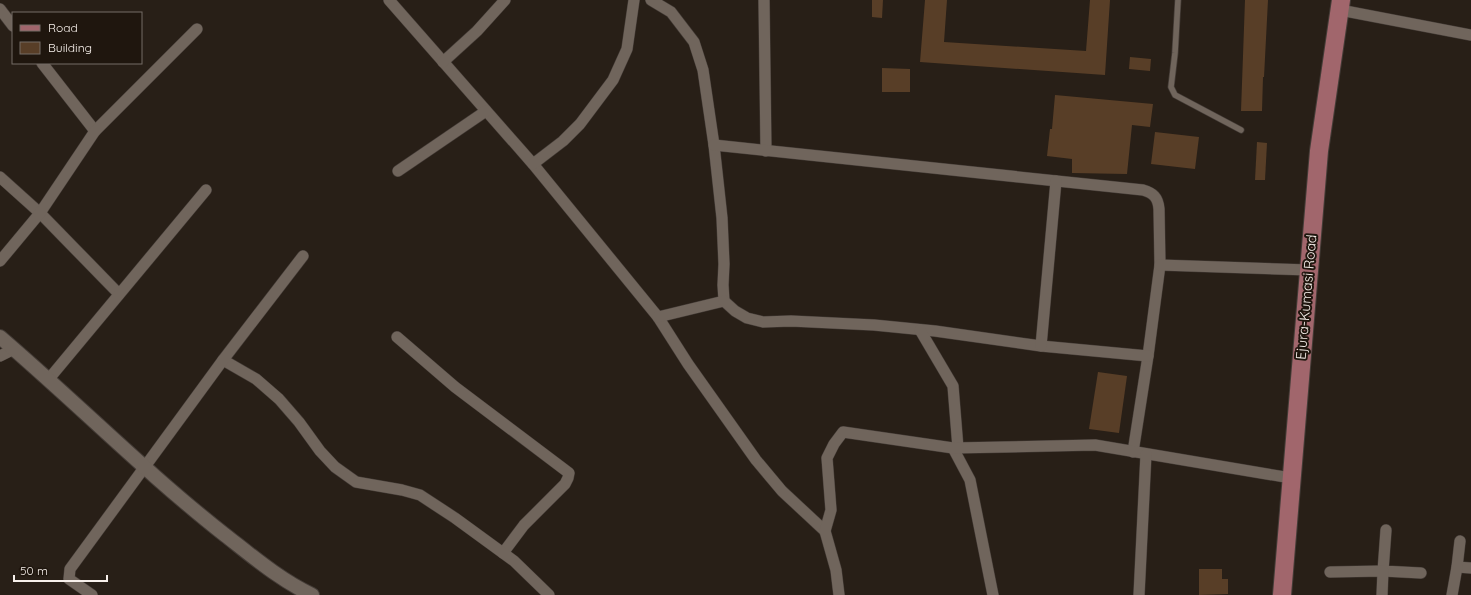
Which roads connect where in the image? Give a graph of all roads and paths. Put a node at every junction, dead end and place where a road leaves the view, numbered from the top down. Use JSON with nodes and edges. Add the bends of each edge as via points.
{"nodes":[{"id":1,"x":389,"y":0,"type":"edge"},
{"id":2,"x":505,"y":0,"type":"edge"},
{"id":3,"x":634,"y":0,"type":"edge"},
{"id":4,"x":651,"y":0,"type":"edge"},
{"id":5,"x":764,"y":0,"type":"edge"},
{"id":6,"x":1178,"y":0,"type":"edge"},
{"id":7,"x":1341,"y":5,"type":"edge"},
{"id":8,"x":0,"y":9,"type":"edge"},
{"id":9,"x":12,"y":25,"type":"edge"},
{"id":10,"x":197,"y":29,"type":"dead end"},
{"id":11,"x":1471,"y":35,"type":"edge"},
{"id":12,"x":443,"y":62,"type":"junction"},
{"id":13,"x":43,"y":64,"type":"edge"},
{"id":14,"x":486,"y":111,"type":"junction"},
{"id":15,"x":1241,"y":130,"type":"dead end"},
{"id":16,"x":95,"y":131,"type":"junction"},
{"id":17,"x":714,"y":145,"type":"junction"},
{"id":18,"x":766,"y":151,"type":"junction"},
{"id":19,"x":533,"y":164,"type":"junction"},
{"id":20,"x":398,"y":171,"type":"dead end"},
{"id":21,"x":0,"y":177,"type":"edge"},
{"id":22,"x":1056,"y":181,"type":"junction"},
{"id":23,"x":206,"y":190,"type":"dead end"},
{"id":24,"x":40,"y":213,"type":"junction"},
{"id":25,"x":303,"y":256,"type":"dead end"},
{"id":26,"x":0,"y":261,"type":"edge"},
{"id":27,"x":1160,"y":266,"type":"junction"},
{"id":28,"x":1309,"y":270,"type":"junction"},
{"id":29,"x":119,"y":294,"type":"junction"},
{"id":30,"x":724,"y":301,"type":"junction"},
{"id":31,"x":658,"y":317,"type":"junction"},
{"id":32,"x":920,"y":330,"type":"junction"},
{"id":33,"x":0,"y":337,"type":"edge"},
{"id":34,"x":397,"y":337,"type":"dead end"},
{"id":35,"x":1041,"y":346,"type":"junction"},
{"id":36,"x":14,"y":349,"type":"junction"},
{"id":37,"x":0,"y":356,"type":"edge"},
{"id":38,"x":1148,"y":356,"type":"junction"},
{"id":39,"x":223,"y":360,"type":"junction"},
{"id":40,"x":48,"y":380,"type":"junction"},
{"id":41,"x":956,"y":448,"type":"junction"},
{"id":42,"x":1133,"y":452,"type":"junction"},
{"id":43,"x":1146,"y":454,"type":"junction"},
{"id":44,"x":146,"y":467,"type":"junction"},
{"id":45,"x":1291,"y":478,"type":"junction"},
{"id":46,"x":1386,"y":530,"type":"dead end"},
{"id":47,"x":825,"y":531,"type":"junction"},
{"id":48,"x":1460,"y":541,"type":"dead end"},
{"id":49,"x":503,"y":553,"type":"junction"},
{"id":50,"x":1457,"y":567,"type":"junction"},
{"id":51,"x":1471,"y":568,"type":"edge"},
{"id":52,"x":1382,"y":571,"type":"junction"},
{"id":53,"x":1330,"y":572,"type":"dead end"},
{"id":54,"x":1421,"y":573,"type":"dead end"},
{"id":55,"x":92,"y":595,"type":"edge"},
{"id":56,"x":312,"y":595,"type":"edge"},
{"id":57,"x":549,"y":595,"type":"edge"},
{"id":58,"x":839,"y":595,"type":"edge"},
{"id":59,"x":993,"y":595,"type":"edge"},
{"id":60,"x":1139,"y":595,"type":"edge"},
{"id":61,"x":1282,"y":595,"type":"edge"},
{"id":62,"x":1382,"y":595,"type":"edge"},
{"id":63,"x":1452,"y":595,"type":"edge"}],
"edges":[{"from":1,"to":12,"type":"street"},
{"from":2,"to":12,"type":"street","via":[[477,31]]},
{"from":3,"to":19,"type":"street","via":[[627,49],[613,80],[580,124]]},
{"from":4,"to":17,"type":"street","via":[[671,12],[694,42],[703,70]]},
{"from":5,"to":18,"type":"street"},
{"from":6,"to":15,"type":"lane","via":[[1171,87],[1175,95]]},
{"from":7,"to":11,"type":"street"},
{"from":7,"to":28,"type":"main road","name":"Ejura-Kumasi Road","via":[[1318,152]]},
{"from":8,"to":9,"type":"street"},
{"from":10,"to":16,"type":"street"},
{"from":12,"to":14,"type":"street"},
{"from":13,"to":16,"type":"street"},
{"from":14,"to":19,"type":"street"},
{"from":14,"to":20,"type":"street"},
{"from":16,"to":24,"type":"street"},
{"from":17,"to":18,"type":"street"},
{"from":17,"to":30,"type":"street","via":[[722,218]]},
{"from":18,"to":22,"type":"street"},
{"from":19,"to":31,"type":"street"},
{"from":21,"to":24,"type":"street"},
{"from":22,"to":27,"type":"street","via":[[1152,193],[1158,201],[1159,208]]},
{"from":22,"to":35,"type":"street"},
{"from":23,"to":29,"type":"street"},
{"from":24,"to":26,"type":"street"},
{"from":24,"to":29,"type":"street"},
{"from":25,"to":39,"type":"street"},
{"from":27,"to":28,"type":"street"},
{"from":27,"to":38,"type":"street"},
{"from":28,"to":45,"type":"main road","name":"Ejura-Kumasi Road"},
{"from":29,"to":40,"type":"street"},
{"from":30,"to":31,"type":"street"},
{"from":30,"to":32,"type":"street","via":[[747,318],[763,322],[866,324]]},
{"from":31,"to":47,"type":"street","via":[[756,460],[782,491]]},
{"from":32,"to":35,"type":"street"},
{"from":32,"to":41,"type":"street","via":[[952,386]]},
{"from":33,"to":36,"type":"street"},
{"from":34,"to":49,"type":"street","via":[[455,387],[569,473],[565,484],[524,525]]},
{"from":35,"to":38,"type":"street"},
{"from":36,"to":37,"type":"street"},
{"from":36,"to":40,"type":"street"},
{"from":38,"to":42,"type":"street"},
{"from":39,"to":44,"type":"street"},
{"from":39,"to":49,"type":"street","via":[[256,379],[279,399],[320,451],[335,467],[356,482],[420,495]]},
{"from":40,"to":44,"type":"street"},
{"from":41,"to":42,"type":"street","via":[[1095,445]]},
{"from":41,"to":47,"type":"street","via":[[843,432],[827,458],[831,510]]},
{"from":41,"to":59,"type":"street","via":[[970,480]]},
{"from":42,"to":43,"type":"street"},
{"from":43,"to":45,"type":"street"},
{"from":43,"to":60,"type":"street"},
{"from":44,"to":55,"type":"street","via":[[70,569],[69,579]]},
{"from":44,"to":56,"type":"street","via":[[191,508],[267,568]]},
{"from":45,"to":61,"type":"main road","name":"Ejura-Kumasi Road"},
{"from":46,"to":52,"type":"street"},
{"from":47,"to":58,"type":"street","via":[[836,570]]},
{"from":48,"to":50,"type":"street"},
{"from":49,"to":57,"type":"street","via":[[514,560]]},
{"from":50,"to":51,"type":"street"},
{"from":50,"to":63,"type":"street"},
{"from":52,"to":53,"type":"street"},
{"from":52,"to":54,"type":"street"},
{"from":52,"to":62,"type":"street"}]}
